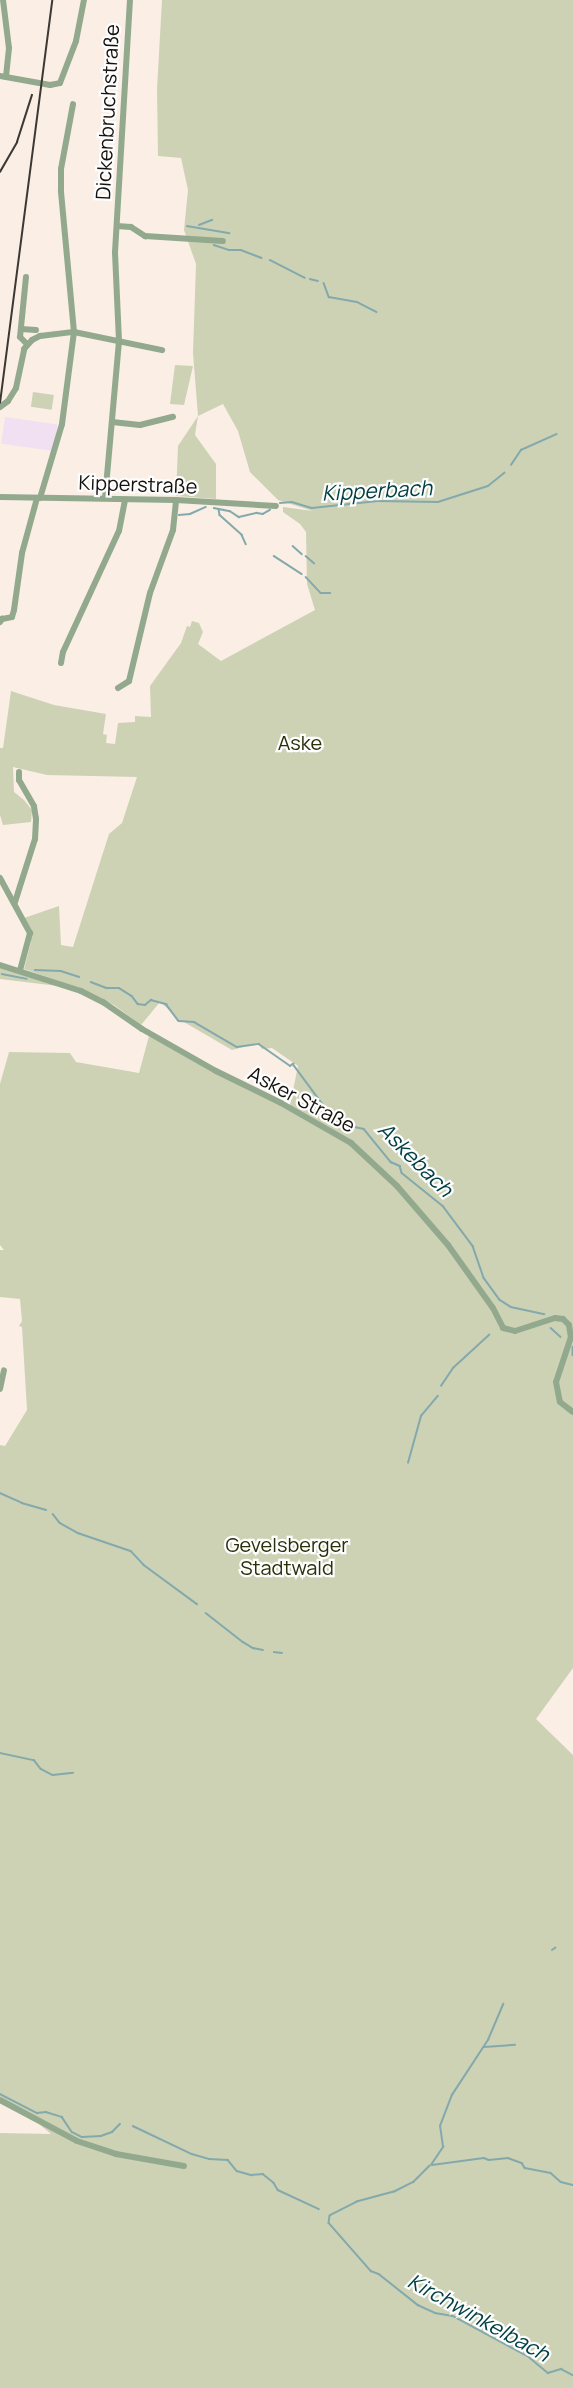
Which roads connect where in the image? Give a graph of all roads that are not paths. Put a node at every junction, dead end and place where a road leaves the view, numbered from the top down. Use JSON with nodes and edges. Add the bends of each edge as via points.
{"nodes":[{"id":1,"x":3,"y":0,"type":"edge"},
{"id":2,"x":84,"y":0,"type":"edge"},
{"id":3,"x":130,"y":0,"type":"edge"},
{"id":4,"x":3,"y":77,"type":"edge"},
{"id":5,"x":73,"y":104,"type":"dead end"},
{"id":6,"x":117,"y":226,"type":"junction"},
{"id":7,"x":223,"y":241,"type":"dead end"},
{"id":8,"x":26,"y":277,"type":"dead end"},
{"id":9,"x":21,"y":329,"type":"junction"},
{"id":10,"x":36,"y":330,"type":"dead end"},
{"id":11,"x":74,"y":332,"type":"junction"},
{"id":12,"x":119,"y":340,"type":"junction"},
{"id":13,"x":27,"y":344,"type":"junction"},
{"id":14,"x":162,"y":350,"type":"dead end"},
{"id":15,"x":0,"y":407,"type":"edge"},
{"id":16,"x":173,"y":417,"type":"dead end"},
{"id":17,"x":112,"y":422,"type":"junction"},
{"id":18,"x":0,"y":497,"type":"edge"},
{"id":19,"x":38,"y":498,"type":"junction"},
{"id":20,"x":105,"y":498,"type":"junction"},
{"id":21,"x":125,"y":500,"type":"junction"},
{"id":22,"x":176,"y":500,"type":"junction"},
{"id":23,"x":276,"y":506,"type":"dead end"},
{"id":24,"x":0,"y":622,"type":"edge"},
{"id":25,"x":60,"y":663,"type":"dead end"},
{"id":26,"x":118,"y":688,"type":"dead end"},
{"id":27,"x":19,"y":772,"type":"dead end"},
{"id":28,"x":0,"y":878,"type":"edge"},
{"id":29,"x":15,"y":902,"type":"junction"},
{"id":30,"x":1,"y":967,"type":"edge"},
{"id":31,"x":20,"y":970,"type":"junction"},
{"id":32,"x":4,"y":1370,"type":"dead end"},
{"id":33,"x":0,"y":1389,"type":"edge"},
{"id":34,"x":573,"y":1412,"type":"edge"},
{"id":35,"x":0,"y":2100,"type":"edge"},
{"id":36,"x":184,"y":2166,"type":"dead end"}],
"edges":[{"from":1,"to":4,"type":"street","via":[[9,48]]},
{"from":2,"to":4,"type":"street","via":[[76,41],[60,82]]},
{"from":3,"to":6,"type":"street","name":"Dickenbruchstraße"},
{"from":5,"to":11,"type":"street","via":[[61,169],[61,191]]},
{"from":6,"to":7,"type":"street","name":"Dickenbruchstraße","via":[[131,227],[145,236]]},
{"from":6,"to":12,"type":"street","name":"Dickenbruchstraße"},
{"from":8,"to":9,"type":"street"},
{"from":9,"to":10,"type":"street"},
{"from":9,"to":13,"type":"street","via":[[20,337]]},
{"from":11,"to":12,"type":"street"},
{"from":11,"to":13,"type":"street","via":[[40,336]]},
{"from":11,"to":19,"type":"street","via":[[62,424]]},
{"from":12,"to":14,"type":"street"},
{"from":12,"to":17,"type":"street","name":"Dickenbruchstraße"},
{"from":13,"to":15,"type":"street","via":[[16,388]]},
{"from":16,"to":17,"type":"street","via":[[140,425]]},
{"from":17,"to":20,"type":"street","name":"Dickenbruchstraße"},
{"from":18,"to":19,"type":"street","name":"Kipperstraße"},
{"from":19,"to":20,"type":"street","name":"Kipperstraße"},
{"from":19,"to":24,"type":"street","via":[[22,553],[12,617]]},
{"from":20,"to":21,"type":"street","name":"Kipperstraße"},
{"from":21,"to":22,"type":"street","name":"Kipperstraße"},
{"from":21,"to":25,"type":"street","via":[[120,531]]},
{"from":22,"to":23,"type":"street","name":"Kipperstraße"},
{"from":22,"to":26,"type":"street","via":[[173,530],[150,593],[129,681]]},
{"from":27,"to":29,"type":"street","via":[[36,819],[35,839]]},
{"from":28,"to":29,"type":"street"},
{"from":29,"to":31,"type":"street","via":[[30,933]]},
{"from":30,"to":31,"type":"street","name":"Asker Straße"},
{"from":31,"to":34,"type":"street","name":"Asker Straße","via":[[103,1002],[142,1029],[351,1143],[398,1186],[448,1245],[494,1308],[503,1328],[515,1331],[559,1318],[569,1326],[571,1337],[556,1382],[560,1402]]},
{"from":32,"to":33,"type":"street"},
{"from":35,"to":36,"type":"street","via":[[77,2141],[116,2154]]}]}
